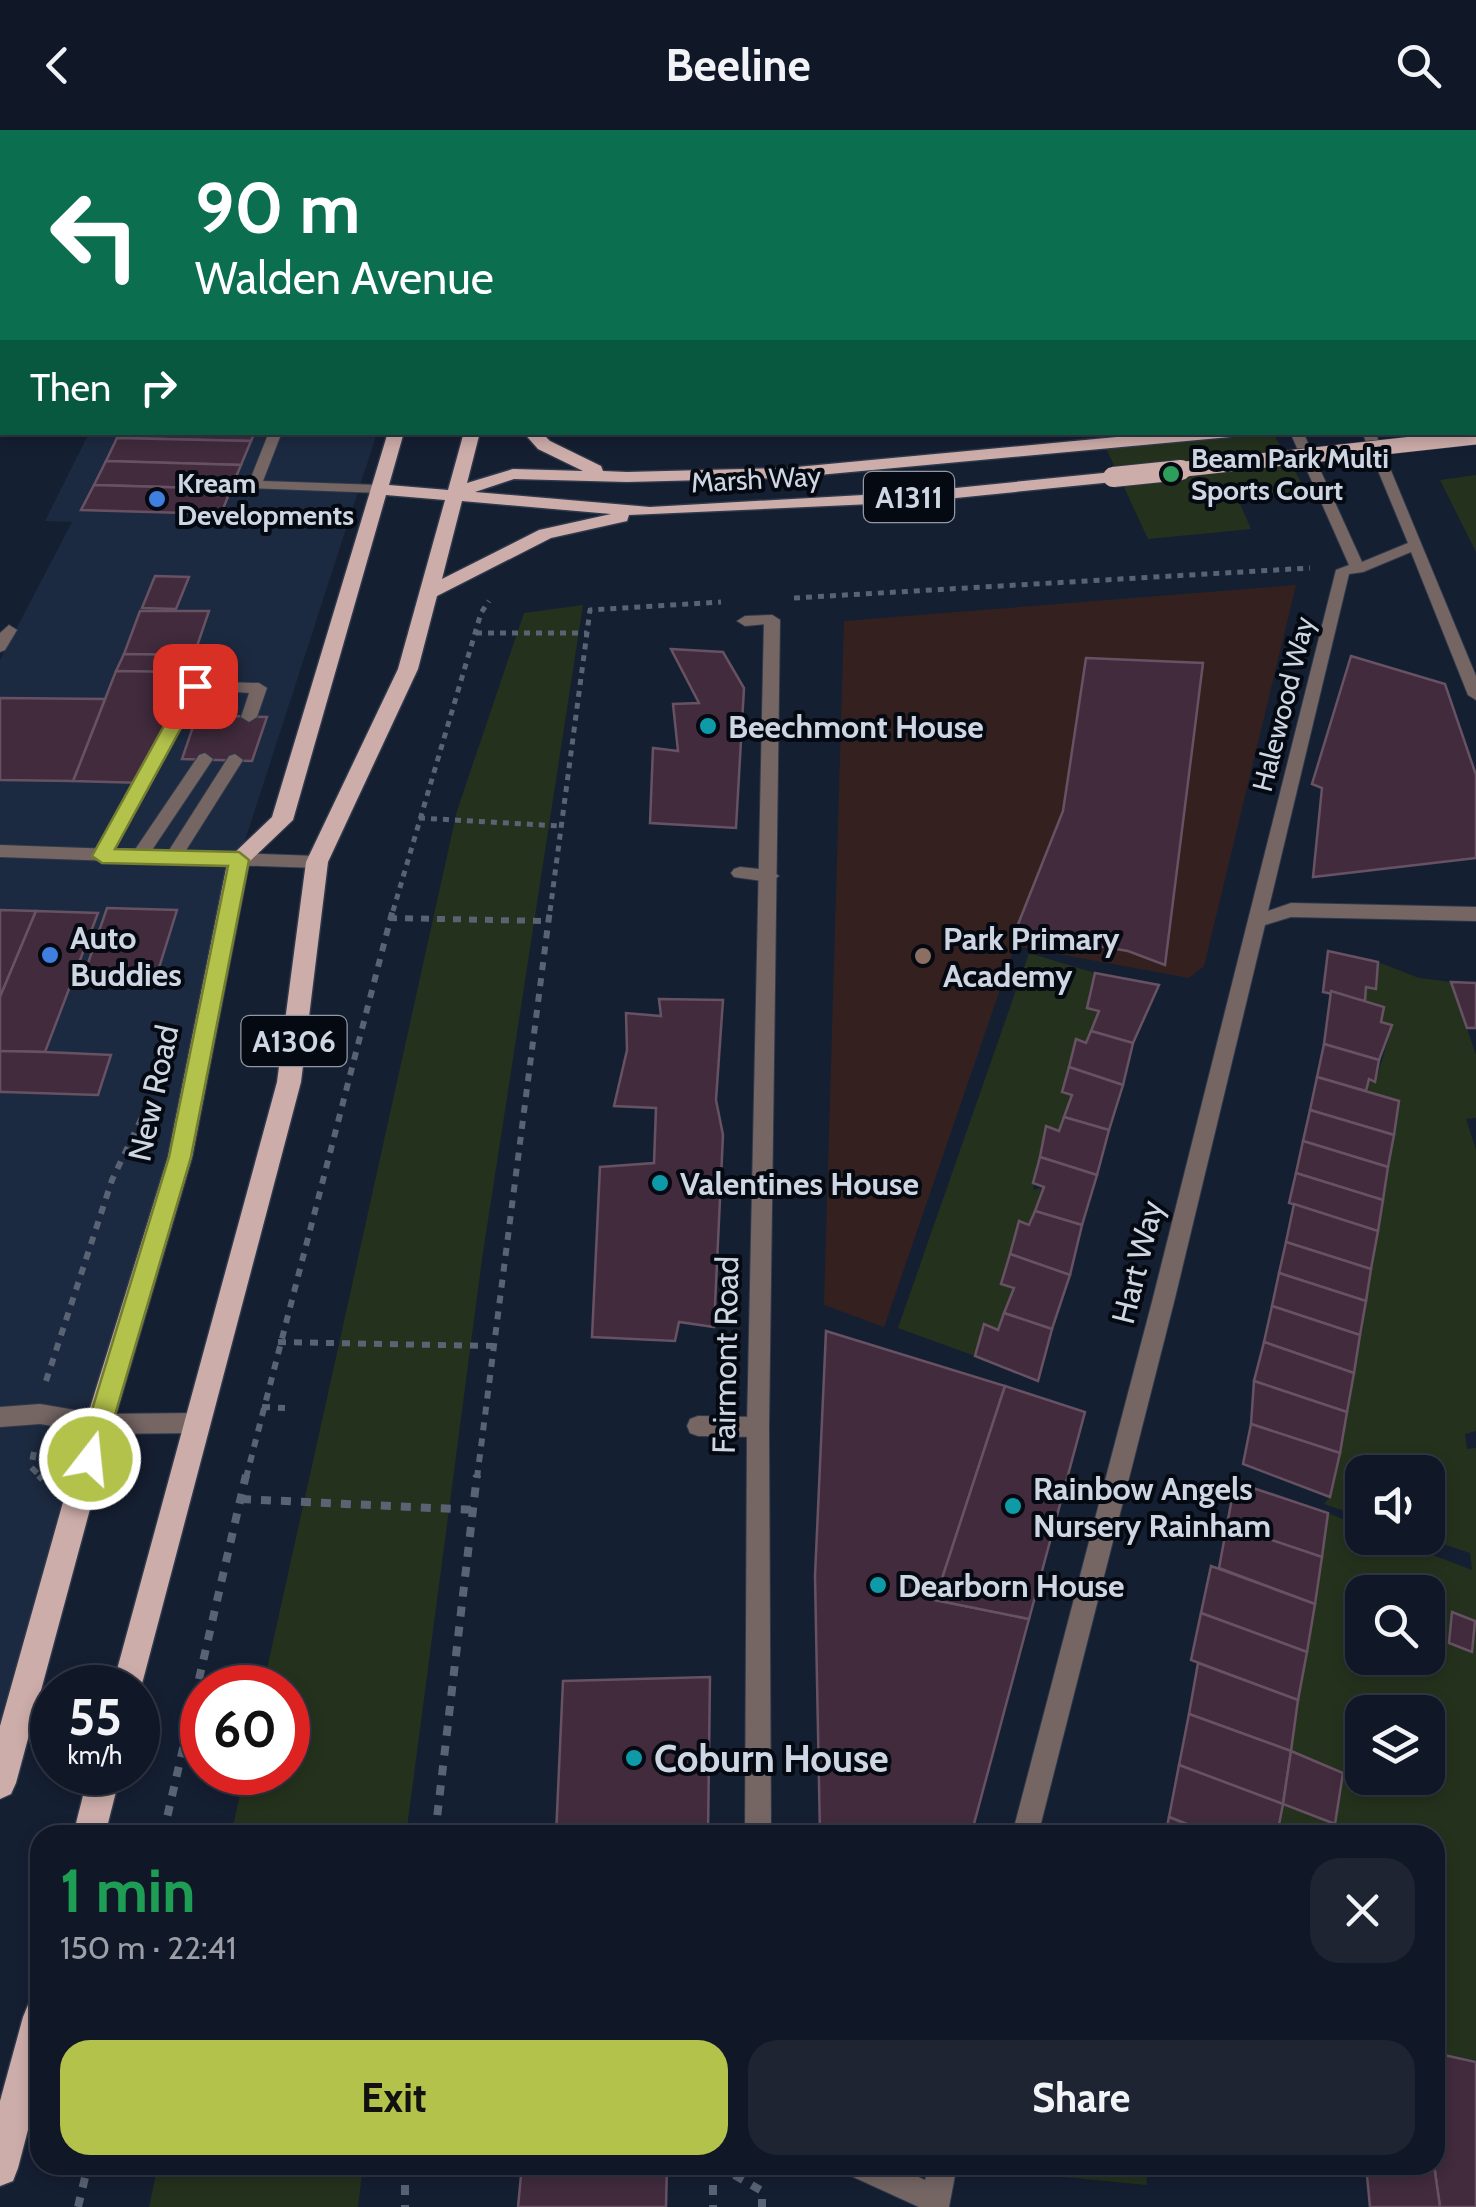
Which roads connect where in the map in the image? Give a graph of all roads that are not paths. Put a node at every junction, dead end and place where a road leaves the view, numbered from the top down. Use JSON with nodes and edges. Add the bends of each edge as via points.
{"nodes":[{"id":1,"x":275,"y":435,"type":"edge"},
{"id":2,"x":395,"y":435,"type":"edge"},
{"id":3,"x":471,"y":435,"type":"edge"},
{"id":4,"x":535,"y":435,"type":"edge"},
{"id":5,"x":1204,"y":435,"type":"edge"},
{"id":6,"x":1297,"y":435,"type":"edge"},
{"id":7,"x":1369,"y":435,"type":"edge"},
{"id":8,"x":1476,"y":437,"type":"edge"},
{"id":9,"x":612,"y":476,"type":"junction"},
{"id":10,"x":380,"y":489,"type":"junction"},
{"id":11,"x":457,"y":492,"type":"junction"},
{"id":12,"x":650,"y":512,"type":"junction"},
{"id":13,"x":1410,"y":538,"type":"junction"},
{"id":14,"x":1357,"y":566,"type":"junction"},
{"id":15,"x":428,"y":593,"type":"junction"},
{"id":16,"x":745,"y":621,"type":"dead end"},
{"id":17,"x":9,"y":630,"type":"dead end"},
{"id":18,"x":0,"y":647,"type":"edge"},
{"id":19,"x":230,"y":687,"type":"junction"},
{"id":20,"x":1476,"y":695,"type":"edge"},
{"id":21,"x":220,"y":716,"type":"dead end"},
{"id":22,"x":250,"y":717,"type":"dead end"},
{"id":23,"x":205,"y":759,"type":"dead end"},
{"id":24,"x":236,"y":760,"type":"dead end"},
{"id":25,"x":0,"y":851,"type":"edge"},
{"id":26,"x":102,"y":856,"type":"junction"},
{"id":27,"x":138,"y":858,"type":"junction"},
{"id":28,"x":172,"y":859,"type":"junction"},
{"id":29,"x":239,"y":860,"type":"junction"},
{"id":30,"x":317,"y":862,"type":"junction"},
{"id":31,"x":740,"y":873,"type":"dead end"},
{"id":32,"x":770,"y":876,"type":"junction"},
{"id":33,"x":1476,"y":914,"type":"edge"},
{"id":34,"x":1254,"y":922,"type":"junction"},
{"id":35,"x":0,"y":1417,"type":"edge"},
{"id":36,"x":196,"y":1423,"type":"junction"},
{"id":37,"x":99,"y":1424,"type":"junction"},
{"id":38,"x":698,"y":1426,"type":"dead end"},
{"id":39,"x":758,"y":1427,"type":"junction"},
{"id":40,"x":134,"y":1665,"type":"edge"},
{"id":41,"x":0,"y":1783,"type":"edge"},
{"id":42,"x":100,"y":1795,"type":"edge"},
{"id":43,"x":92,"y":1825,"type":"edge"},
{"id":44,"x":758,"y":1825,"type":"edge"},
{"id":45,"x":1029,"y":1825,"type":"edge"},
{"id":46,"x":30,"y":2055,"type":"edge"},
{"id":47,"x":0,"y":2168,"type":"edge"},
{"id":48,"x":879,"y":2175,"type":"edge"},
{"id":49,"x":941,"y":2175,"type":"edge"},
{"id":50,"x":934,"y":2203,"type":"edge"}],
"edges":[{"from":1,"to":10,"type":"street","via":[[256,486]]},
{"from":2,"to":10,"type":"main road"},
{"from":3,"to":11,"type":"main road","number":"A1306"},
{"from":4,"to":9,"type":"main road"},
{"from":5,"to":9,"type":"main road","name":"Marsh Way","number":"A1311","via":[[786,472]]},
{"from":6,"to":14,"type":"street"},
{"from":7,"to":13,"type":"street"},
{"from":8,"to":12,"type":"main road","name":"Marsh Way","number":"A1311","bridge":true,"via":[[916,497]]},
{"from":9,"to":11,"type":"main road","name":"Marsh Way","number":"A1311","via":[[514,474]]},
{"from":10,"to":11,"type":"main road","name":"Marsh Way","number":"A1311"},
{"from":10,"to":29,"type":"main road","via":[[282,820]]},
{"from":11,"to":12,"type":"main road","name":"Marsh Way","number":"A1311"},
{"from":11,"to":15,"type":"main road","number":"A1306"},
{"from":12,"to":15,"type":"main road","number":"A1311","via":[[544,534]]},
{"from":13,"to":14,"type":"street"},
{"from":13,"to":20,"type":"street"},
{"from":14,"to":34,"type":"street","name":"Halewood Way","via":[[1343,570]]},
{"from":15,"to":30,"type":"main road","number":"A1306","via":[[408,669]]},
{"from":16,"to":32,"type":"street","name":"Fairmont Road","via":[[772,620]]},
{"from":17,"to":18,"type":"street"},
{"from":19,"to":21,"type":"street"},
{"from":19,"to":22,"type":"street","via":[[259,688]]},
{"from":19,"to":26,"type":"street","via":[[195,686]]},
{"from":23,"to":27,"type":"street"},
{"from":24,"to":28,"type":"street"},
{"from":25,"to":26,"type":"street"},
{"from":26,"to":27,"type":"street"},
{"from":27,"to":28,"type":"street"},
{"from":28,"to":29,"type":"street"},
{"from":29,"to":30,"type":"street"},
{"from":29,"to":37,"type":"main road","name":"New Road","number":"A1306","via":[[180,1157]]},
{"from":30,"to":36,"type":"main road","number":"A1306","via":[[289,1082]]},
{"from":31,"to":32,"type":"street"},
{"from":32,"to":39,"type":"street","name":"Fairmont Road"},
{"from":33,"to":34,"type":"street","via":[[1291,910]]},
{"from":34,"to":45,"type":"street","name":"Hart Way"},
{"from":35,"to":37,"type":"street","via":[[40,1414]]},
{"from":36,"to":37,"type":"street"},
{"from":36,"to":40,"type":"main road","number":"A1306"},
{"from":37,"to":41,"type":"main road","name":"New Road","number":"A1306"},
{"from":38,"to":39,"type":"street"},
{"from":39,"to":44,"type":"street","name":"Fairmont Road"},
{"from":42,"to":43,"type":"main road"},
{"from":46,"to":47,"type":"main road"},
{"from":48,"to":50,"type":"street"},
{"from":49,"to":50,"type":"street"}]}
